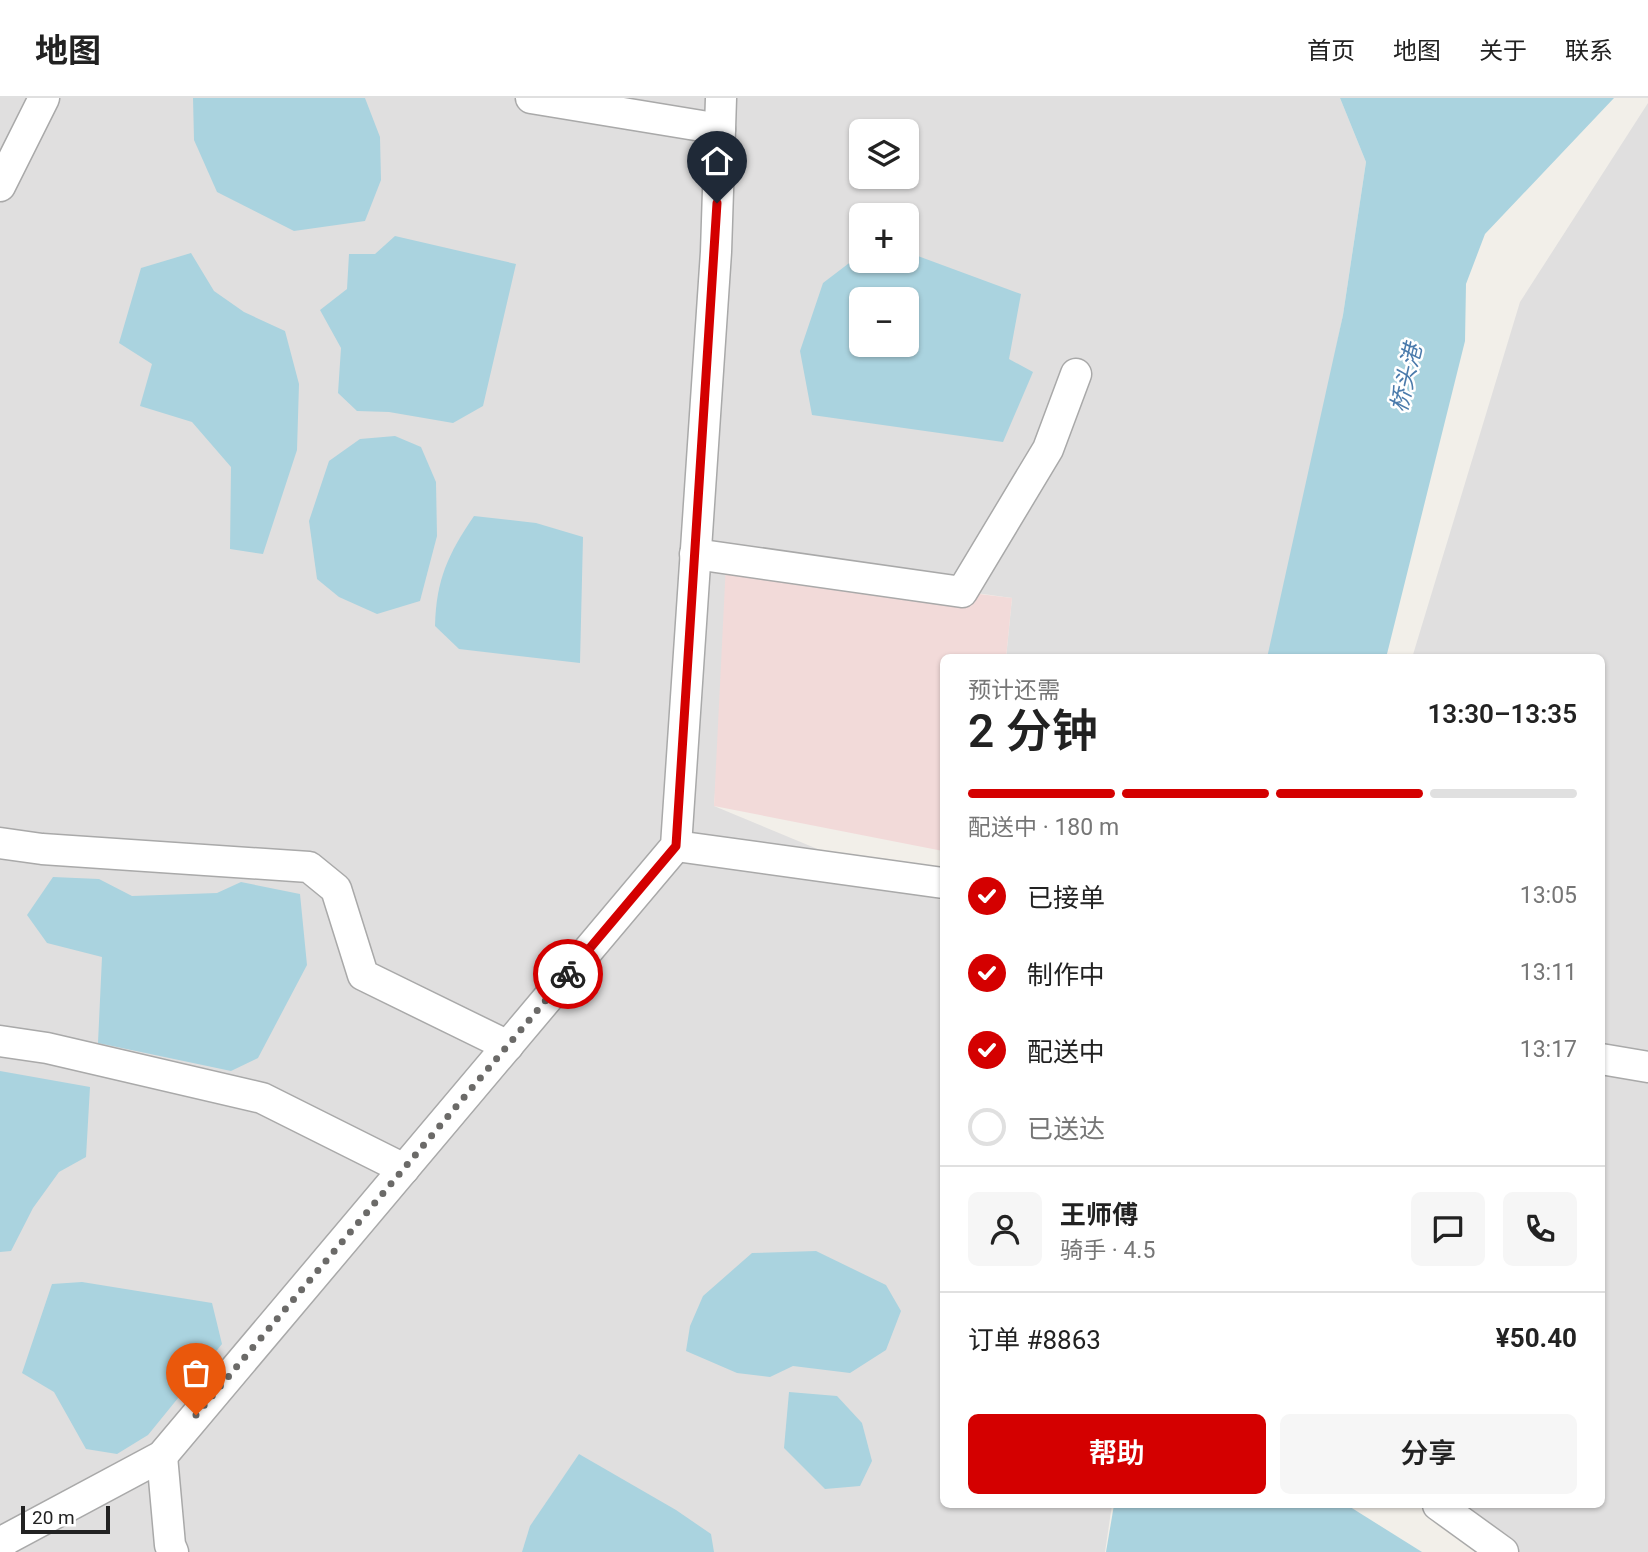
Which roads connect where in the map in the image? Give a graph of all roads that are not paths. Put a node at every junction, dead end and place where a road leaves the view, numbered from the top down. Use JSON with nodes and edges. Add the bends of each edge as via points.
{"nodes":[{"id":1,"x":44,"y":98,"type":"edge"},
{"id":2,"x":531,"y":98,"type":"edge"},
{"id":3,"x":720,"y":98,"type":"edge"},
{"id":4,"x":720,"y":129,"type":"junction"},
{"id":5,"x":0,"y":186,"type":"edge"},
{"id":6,"x":1076,"y":374,"type":"dead end"},
{"id":7,"x":695,"y":554,"type":"junction"},
{"id":8,"x":0,"y":843,"type":"edge"},
{"id":9,"x":676,"y":846,"type":"junction"},
{"id":10,"x":940,"y":883,"type":"edge"},
{"id":11,"x":0,"y":1041,"type":"edge"},
{"id":12,"x":508,"y":1045,"type":"junction"},
{"id":13,"x":1605,"y":1060,"type":"edge"},
{"id":14,"x":1648,"y":1067,"type":"edge"},
{"id":15,"x":404,"y":1169,"type":"junction"},
{"id":16,"x":162,"y":1456,"type":"junction"},
{"id":17,"x":1442,"y":1508,"type":"edge"},
{"id":18,"x":0,"y":1548,"type":"edge"},
{"id":19,"x":173,"y":1552,"type":"edge"},
{"id":20,"x":1503,"y":1552,"type":"edge"}],
"edges":[{"from":1,"to":5,"type":"street"},
{"from":2,"to":4,"type":"street"},
{"from":3,"to":4,"type":"street"},
{"from":4,"to":7,"type":"street"},
{"from":6,"to":7,"type":"street","via":[[1048,449],[962,592]]},
{"from":7,"to":9,"type":"street"},
{"from":8,"to":12,"type":"street","via":[[309,867],[336,889],[363,975]]},
{"from":9,"to":10,"type":"street"},
{"from":9,"to":12,"type":"street"},
{"from":11,"to":15,"type":"street","via":[[262,1098]]},
{"from":12,"to":15,"type":"street"},
{"from":13,"to":14,"type":"street"},
{"from":15,"to":16,"type":"street"},
{"from":16,"to":18,"type":"street","via":[[5,1540]]},
{"from":16,"to":19,"type":"street"},
{"from":17,"to":20,"type":"street"}]}
